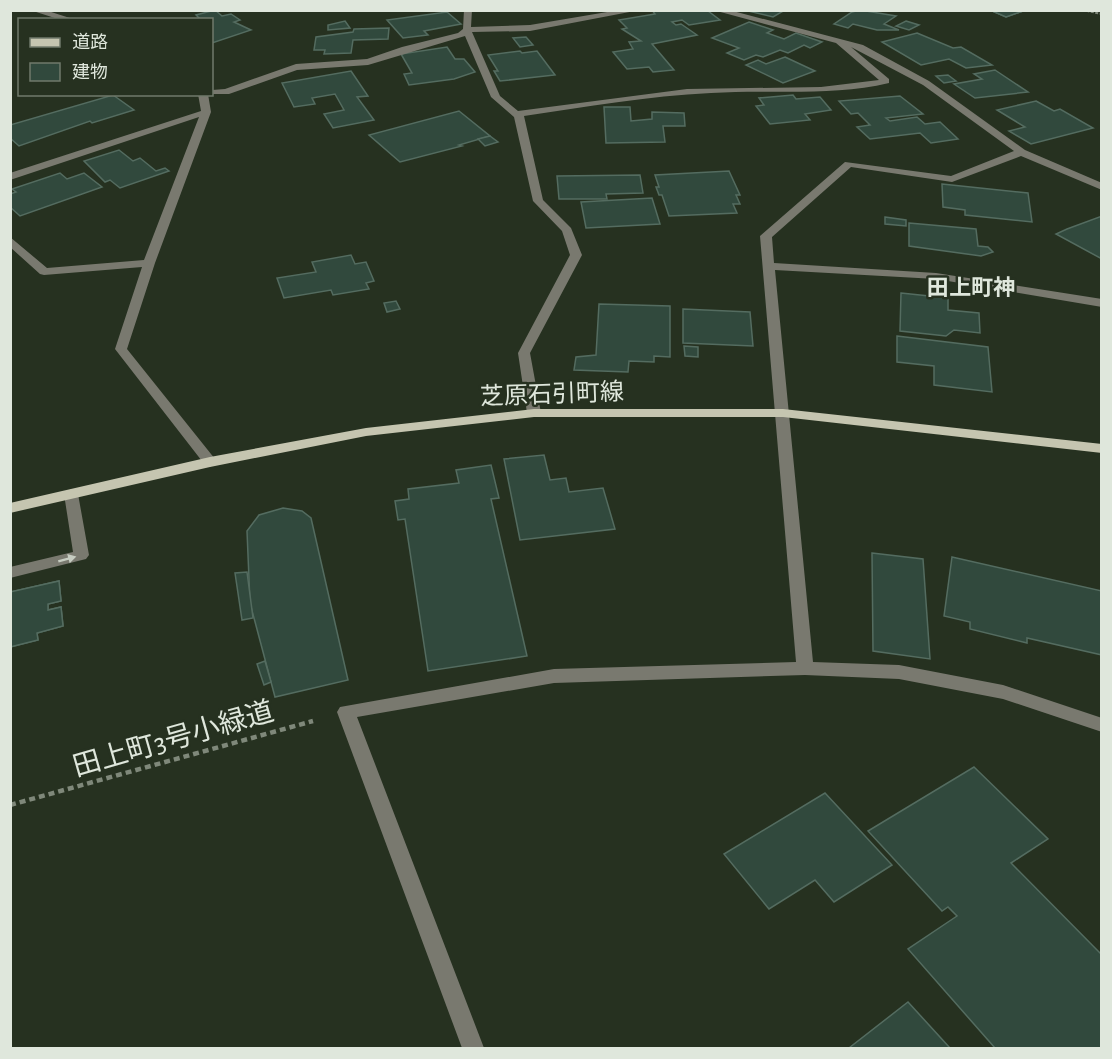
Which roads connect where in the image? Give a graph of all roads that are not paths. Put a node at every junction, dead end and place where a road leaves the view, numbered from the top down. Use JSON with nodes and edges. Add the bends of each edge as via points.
{"nodes":[{"id":1,"x":34,"y":10,"type":"edge"},
{"id":2,"x":468,"y":10,"type":"edge"},
{"id":3,"x":636,"y":10,"type":"edge"},
{"id":4,"x":717,"y":10,"type":"edge"},
{"id":5,"x":64,"y":18,"type":"edge"},
{"id":6,"x":467,"y":30,"type":"junction"},
{"id":7,"x":837,"y":40,"type":"junction"},
{"id":8,"x":213,"y":93,"type":"edge"},
{"id":9,"x":203,"y":96,"type":"edge"},
{"id":10,"x":206,"y":112,"type":"junction"},
{"id":11,"x":516,"y":114,"type":"junction"},
{"id":12,"x":1022,"y":152,"type":"junction"},
{"id":13,"x":10,"y":177,"type":"edge"},
{"id":14,"x":1101,"y":187,"type":"edge"},
{"id":15,"x":10,"y":240,"type":"edge"},
{"id":16,"x":149,"y":263,"type":"junction"},
{"id":17,"x":769,"y":266,"type":"junction"},
{"id":18,"x":1101,"y":303,"type":"edge"},
{"id":19,"x":534,"y":413,"type":"junction"},
{"id":20,"x":783,"y":413,"type":"junction"},
{"id":21,"x":1101,"y":449,"type":"edge"},
{"id":22,"x":210,"y":462,"type":"junction"},
{"id":23,"x":71,"y":494,"type":"junction"},
{"id":24,"x":10,"y":508,"type":"edge"},
{"id":25,"x":10,"y":573,"type":"edge"},
{"id":26,"x":805,"y":668,"type":"junction"},
{"id":27,"x":1101,"y":725,"type":"edge"},
{"id":28,"x":473,"y":1048,"type":"edge"}],
"edges":[{"from":1,"to":5,"type":"street"},
{"from":2,"to":6,"type":"street"},
{"from":3,"to":6,"type":"street","via":[[530,28]]},
{"from":4,"to":7,"type":"street"},
{"from":6,"to":8,"type":"street","via":[[369,62],[296,67]]},
{"from":6,"to":11,"type":"street","via":[[496,97]]},
{"from":7,"to":11,"type":"street","via":[[886,81],[823,89],[702,91]]},
{"from":7,"to":12,"type":"street","via":[[860,47],[926,83]]},
{"from":9,"to":10,"type":"street"},
{"from":10,"to":13,"type":"street"},
{"from":10,"to":16,"type":"street"},
{"from":11,"to":19,"type":"street","via":[[538,201],[567,230],[576,255],[525,353]]},
{"from":12,"to":14,"type":"street"},
{"from":12,"to":17,"type":"street","via":[[952,179],[849,164],[766,236]]},
{"from":15,"to":16,"type":"street","via":[[44,272]]},
{"from":16,"to":22,"type":"street","via":[[121,349]]},
{"from":17,"to":18,"type":"street","via":[[936,276]]},
{"from":17,"to":20,"type":"street"},
{"from":19,"to":20,"type":"main road","name":"芝原石引町線"},
{"from":19,"to":22,"type":"main road","name":"芝原石引町線","via":[[366,432]]},
{"from":20,"to":21,"type":"main road","name":"芝原石引町線"},
{"from":20,"to":26,"type":"street"},
{"from":22,"to":23,"type":"main road","name":"芝原石引町線"},
{"from":23,"to":24,"type":"main road","name":"芝原石引町線"},
{"from":25,"to":23,"type":"street","one_way":true,"via":[[81,555]]},
{"from":26,"to":27,"type":"street","via":[[899,672],[1003,692]]},
{"from":26,"to":28,"type":"street","via":[[554,676],[346,712]]}]}
